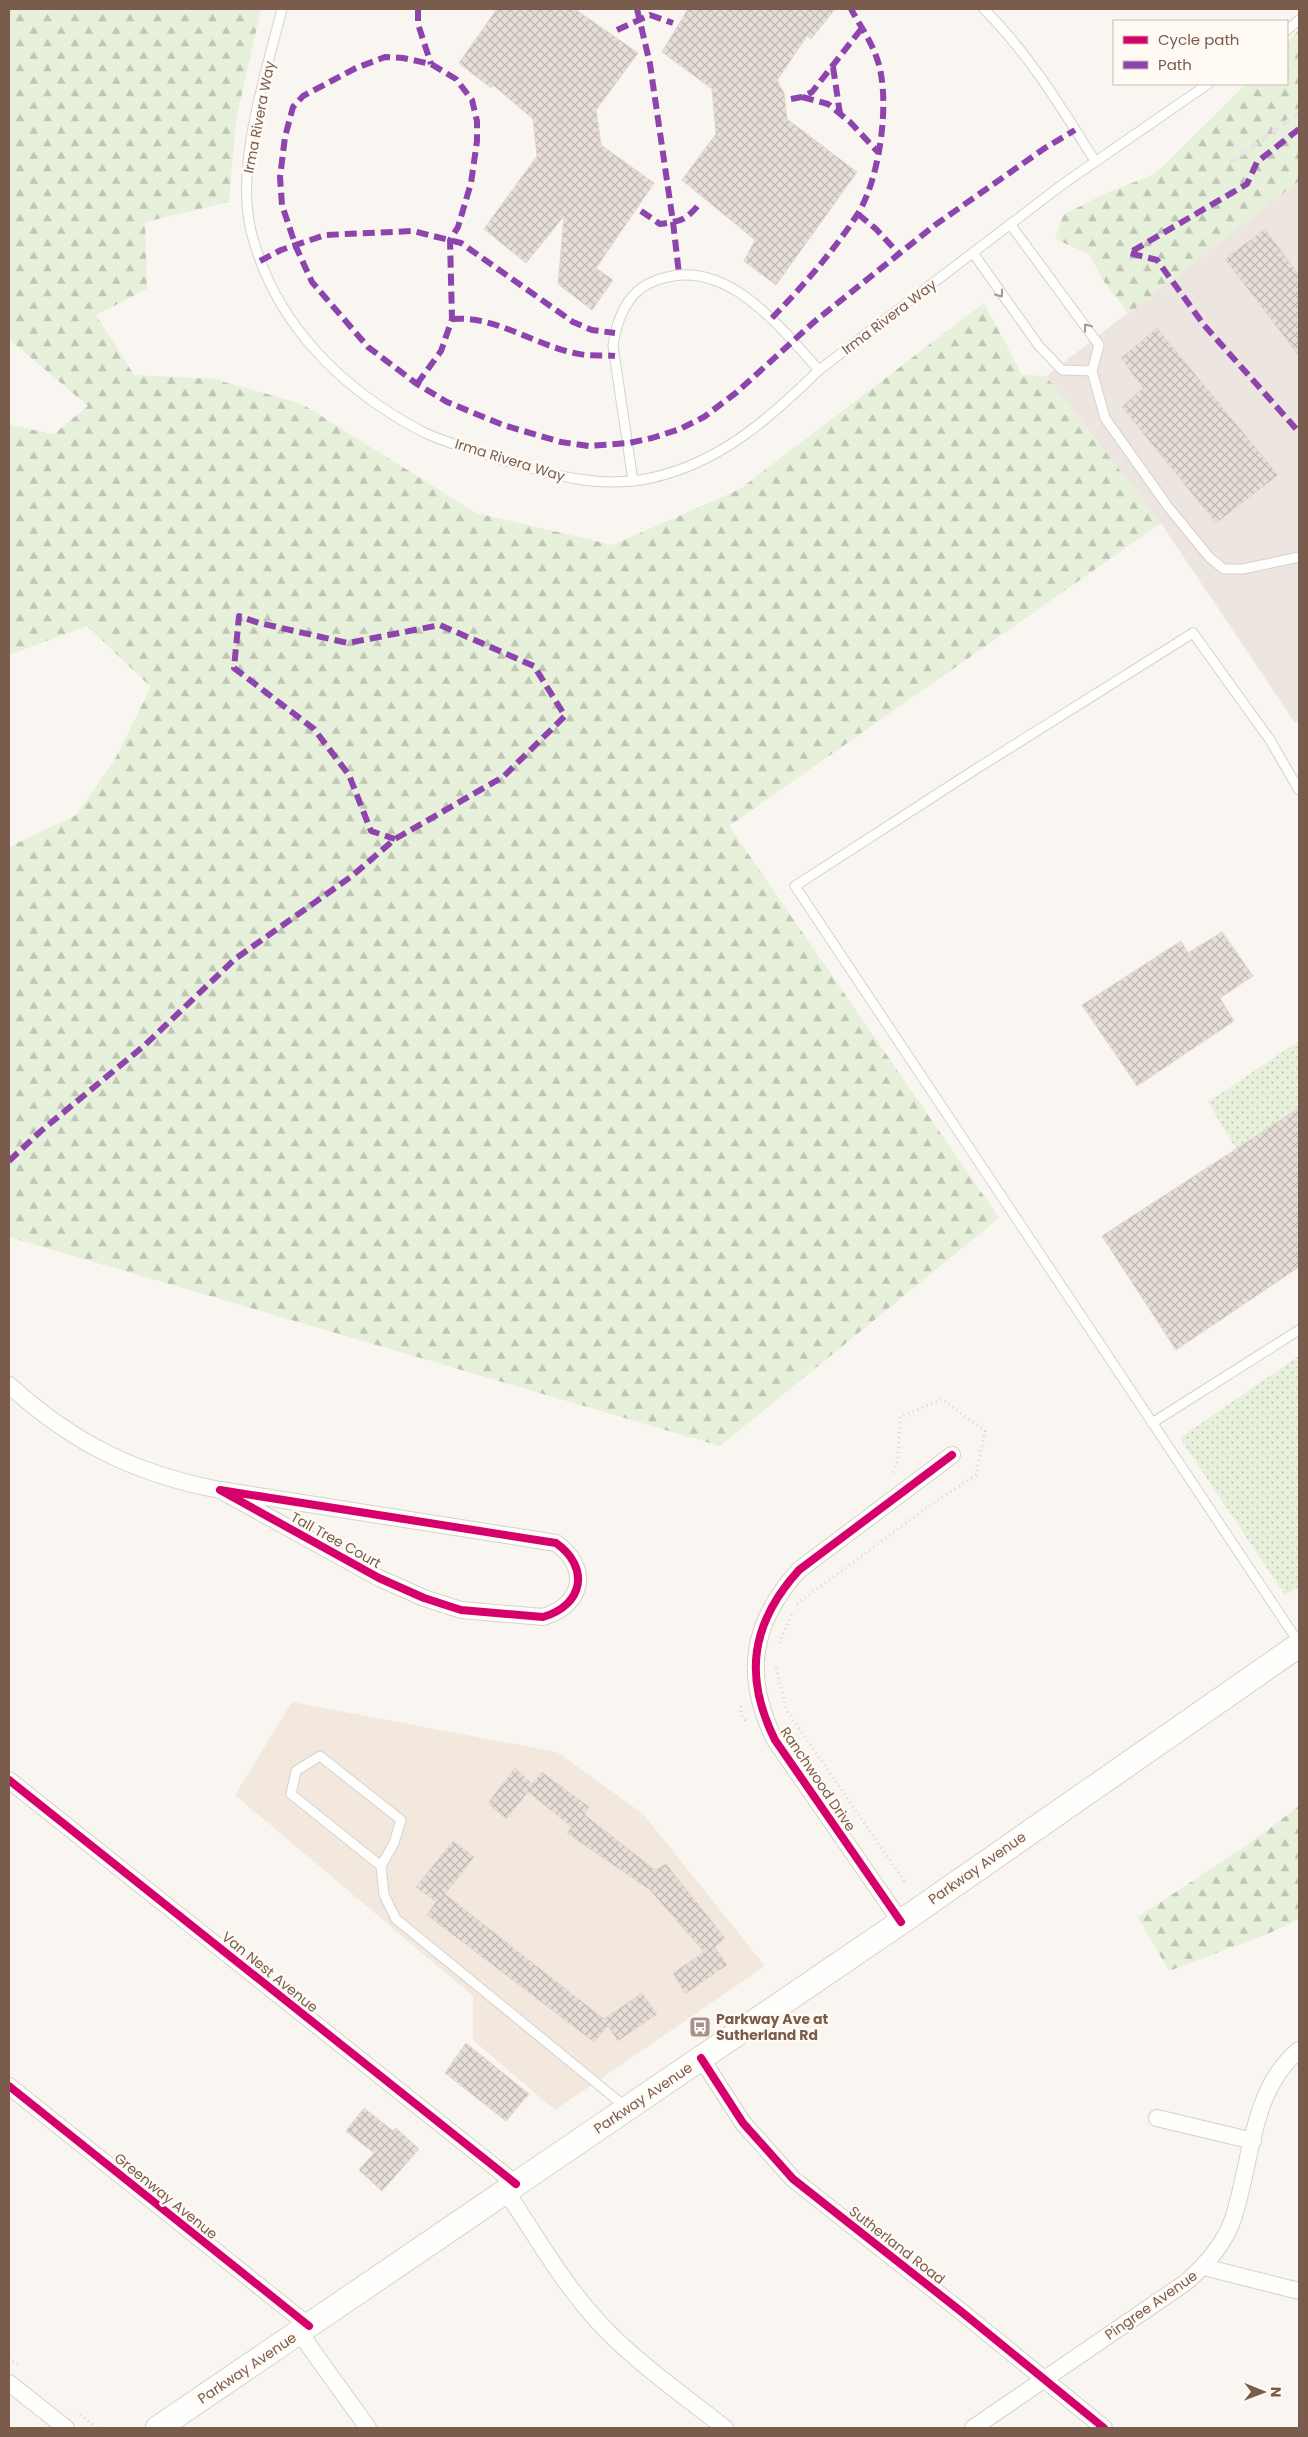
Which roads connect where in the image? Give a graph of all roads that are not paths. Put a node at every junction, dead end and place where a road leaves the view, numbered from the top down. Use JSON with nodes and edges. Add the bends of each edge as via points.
{"nodes":[{"id":1,"x":282,"y":9,"type":"edge"},
{"id":2,"x":984,"y":9,"type":"edge"},
{"id":3,"x":1299,"y":20,"type":"edge"},
{"id":4,"x":1288,"y":29,"type":"edge"},
{"id":5,"x":1207,"y":85,"type":"edge"},
{"id":6,"x":1095,"y":161,"type":"junction"},
{"id":7,"x":1010,"y":224,"type":"junction"},
{"id":8,"x":973,"y":254,"type":"junction"},
{"id":9,"x":819,"y":370,"type":"junction"},
{"id":10,"x":1092,"y":371,"type":"junction"},
{"id":11,"x":633,"y":481,"type":"junction"},
{"id":12,"x":1299,"y":557,"type":"edge"},
{"id":13,"x":1299,"y":790,"type":"edge"},
{"id":14,"x":1299,"y":1330,"type":"edge"},
{"id":15,"x":9,"y":1385,"type":"edge"},
{"id":16,"x":1152,"y":1423,"type":"junction"},
{"id":17,"x":952,"y":1455,"type":"dead end"},
{"id":18,"x":220,"y":1490,"type":"junction"},
{"id":19,"x":1299,"y":1644,"type":"edge"},
{"id":20,"x":9,"y":1780,"type":"edge"},
{"id":21,"x":382,"y":1866,"type":"junction"},
{"id":22,"x":900,"y":1922,"type":"junction"},
{"id":23,"x":1299,"y":2050,"type":"edge"},
{"id":24,"x":701,"y":2058,"type":"junction"},
{"id":25,"x":9,"y":2086,"type":"edge"},
{"id":26,"x":627,"y":2108,"type":"junction"},
{"id":27,"x":1157,"y":2118,"type":"dead end"},
{"id":28,"x":1253,"y":2141,"type":"junction"},
{"id":29,"x":511,"y":2188,"type":"junction"},
{"id":30,"x":1204,"y":2267,"type":"junction"},
{"id":31,"x":1299,"y":2291,"type":"edge"},
{"id":32,"x":304,"y":2329,"type":"junction"},
{"id":33,"x":1044,"y":2379,"type":"junction"},
{"id":34,"x":9,"y":2383,"type":"edge"},
{"id":35,"x":66,"y":2428,"type":"edge"},
{"id":36,"x":158,"y":2428,"type":"edge"},
{"id":37,"x":368,"y":2428,"type":"edge"},
{"id":38,"x":725,"y":2428,"type":"edge"},
{"id":39,"x":973,"y":2428,"type":"edge"},
{"id":40,"x":1104,"y":2428,"type":"edge"}],
"edges":[{"from":1,"to":11,"type":"lane","name":"Irma Rivera Way","via":[[258,107],[246,193],[250,229],[260,261],[300,335],[328,366],[356,389],[425,432],[549,474],[596,482]]},
{"from":2,"to":6,"type":"lane","via":[[1040,74]]},
{"from":3,"to":4,"type":"lane"},
{"from":5,"to":6,"type":"lane","name":"Irma Rivera Way"},
{"from":6,"to":7,"type":"lane","name":"Irma Rivera Way"},
{"from":7,"to":8,"type":"lane","name":"Irma Rivera Way"},
{"from":10,"to":7,"type":"lane","one_way":true,"via":[[1099,345]]},
{"from":8,"to":9,"type":"lane","name":"Irma Rivera Way"},
{"from":8,"to":10,"type":"lane","one_way":true,"via":[[1039,346],[1062,370]]},
{"from":9,"to":11,"type":"lane","name":"Irma Rivera Way","via":[[755,428],[711,457],[684,469]]},
{"from":9,"to":11,"type":"lane","via":[[766,312],[751,299],[717,281],[688,273],[665,276],[644,286],[626,305],[615,327],[614,346]]},
{"from":10,"to":12,"type":"lane","via":[[1105,418],[1169,508],[1210,558],[1224,569],[1243,569]]},
{"from":13,"to":16,"type":"lane","via":[[1270,740],[1193,633],[795,886]]},
{"from":14,"to":16,"type":"lane"},
{"from":15,"to":18,"type":"street","name":"Tall Tree Court","via":[[68,1433],[115,1459],[151,1473]]},
{"from":16,"to":19,"type":"lane"},
{"from":17,"to":22,"type":"street","name":"Ranchwood Drive","via":[[799,1570],[781,1590],[768,1612],[759,1636],[755,1666],[757,1694],[774,1740]]},
{"from":18,"to":18,"type":"street","name":"Tall Tree Court","via":[[378,1578],[461,1610],[543,1617],[569,1604],[575,1594],[578,1578],[575,1563],[568,1551],[556,1543]]},
{"from":19,"to":22,"type":"main road","name":"Parkway Avenue"},
{"from":20,"to":29,"type":"street","name":"Van Nest Avenue"},
{"from":21,"to":21,"type":"lane","via":[[291,1794],[296,1771],[320,1756],[401,1820]]},
{"from":21,"to":26,"type":"lane","via":[[384,1895],[396,1919]]},
{"from":22,"to":24,"type":"main road","name":"Parkway Avenue"},
{"from":23,"to":28,"type":"street","name":"Pingree Avenue","via":[[1276,2075],[1264,2097]]},
{"from":24,"to":26,"type":"main road","name":"Parkway Avenue"},
{"from":24,"to":33,"type":"street","name":"Sutherland Road","via":[[743,2123],[794,2180]]},
{"from":25,"to":32,"type":"street","name":"Greenway Avenue"},
{"from":26,"to":29,"type":"main road","name":"Parkway Avenue"},
{"from":27,"to":28,"type":"street"},
{"from":28,"to":30,"type":"street","name":"Pingree Avenue","via":[[1233,2220],[1221,2245]]},
{"from":29,"to":32,"type":"main road","name":"Parkway Avenue"},
{"from":29,"to":38,"type":"street","name":"Van Nest Avenue","via":[[575,2294],[604,2328]]},
{"from":30,"to":31,"type":"street"},
{"from":30,"to":33,"type":"street","name":"Pingree Avenue"},
{"from":32,"to":36,"type":"main road","name":"Parkway Avenue"},
{"from":32,"to":37,"type":"street","name":"Greenway Avenue"},
{"from":33,"to":39,"type":"street","name":"Pingree Avenue"},
{"from":33,"to":40,"type":"street","name":"Sutherland Road"},
{"from":34,"to":35,"type":"street"}]}
